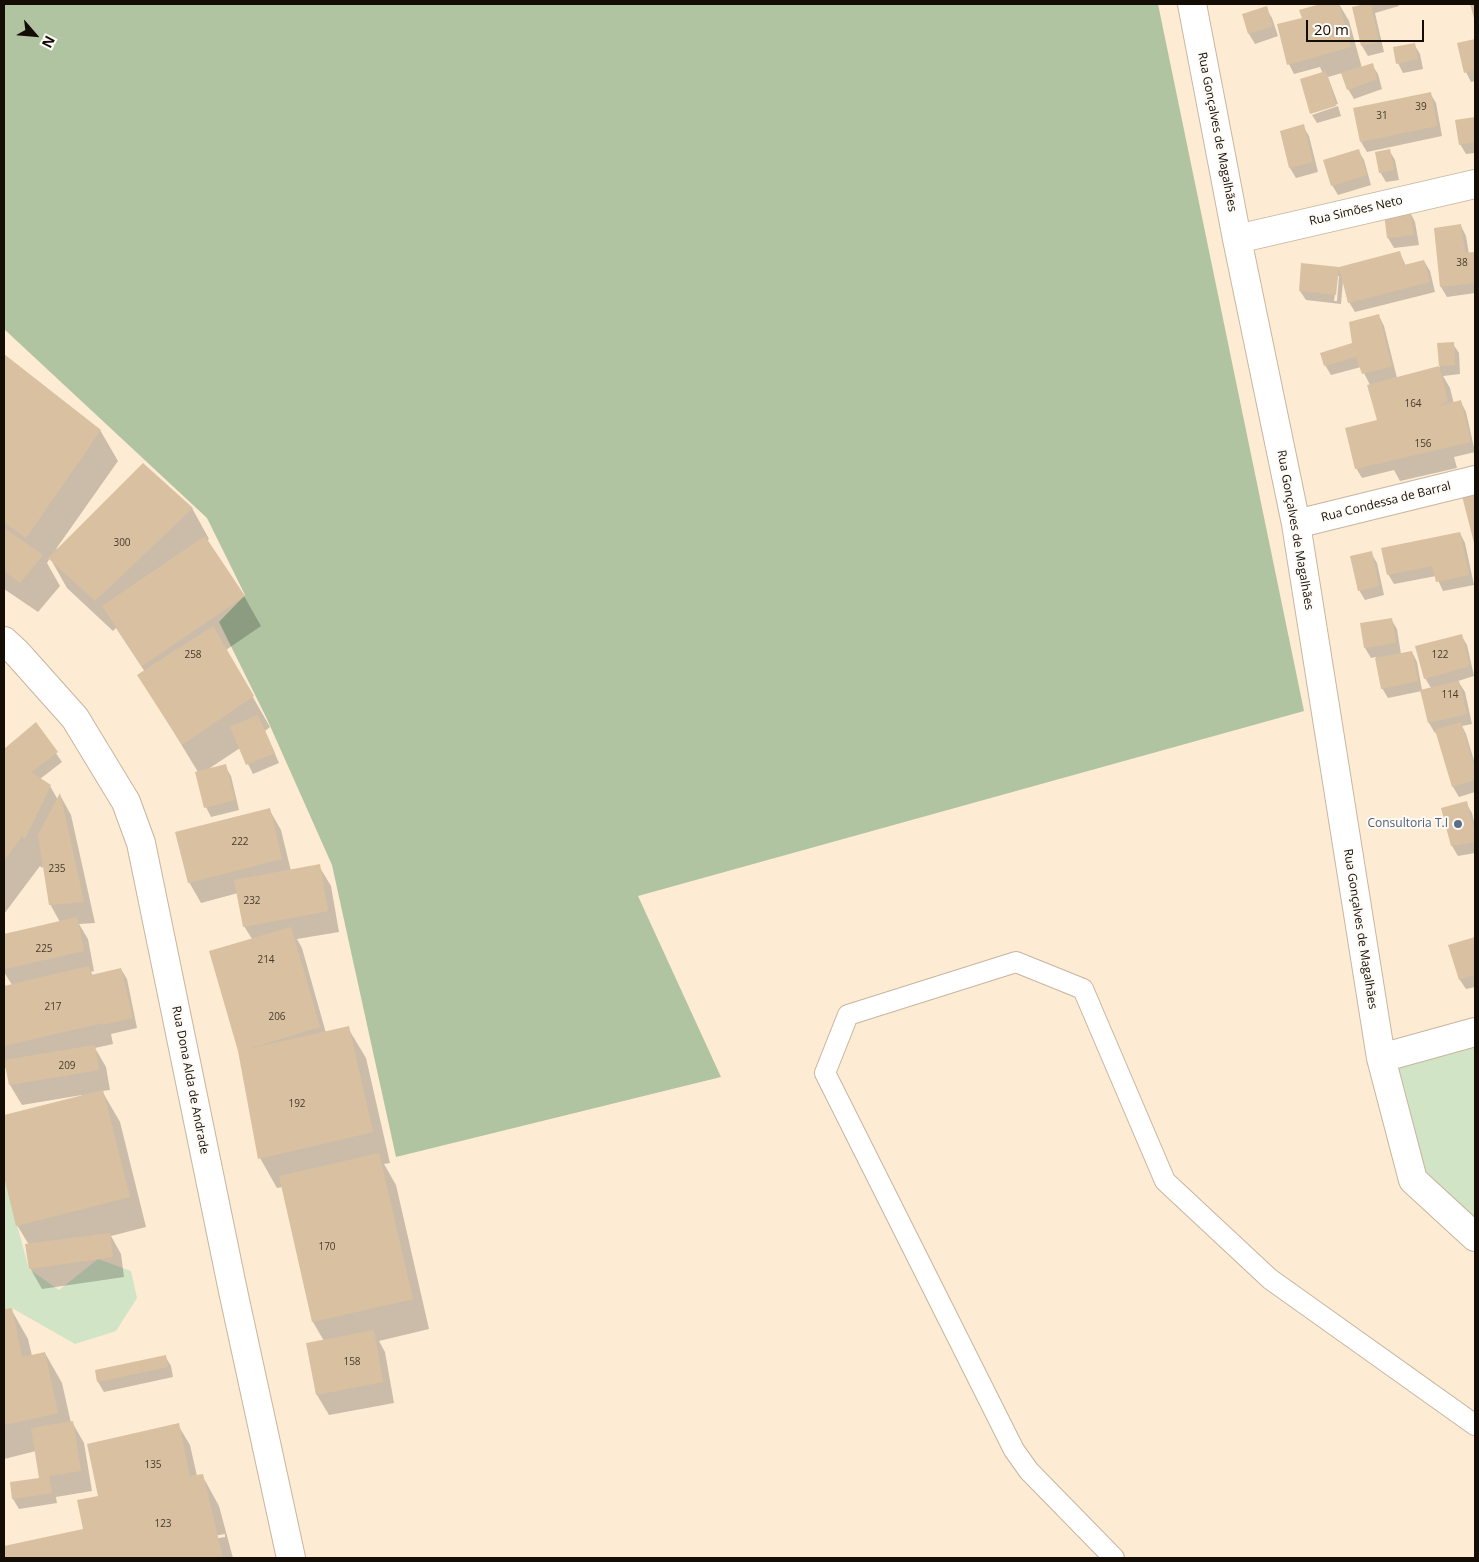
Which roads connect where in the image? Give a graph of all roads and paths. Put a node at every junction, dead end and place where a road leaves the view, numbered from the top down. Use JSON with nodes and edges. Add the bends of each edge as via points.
{"nodes":[{"id":1,"x":1192,"y":4,"type":"edge"},
{"id":2,"x":1475,"y":184,"type":"edge"},
{"id":3,"x":1236,"y":239,"type":"junction"},
{"id":4,"x":1475,"y":480,"type":"edge"},
{"id":5,"x":1296,"y":524,"type":"junction"},
{"id":6,"x":4,"y":641,"type":"edge"},
{"id":7,"x":1475,"y":1032,"type":"edge"},
{"id":8,"x":1381,"y":1058,"type":"junction"},
{"id":9,"x":1475,"y":1237,"type":"edge"},
{"id":10,"x":1475,"y":1425,"type":"edge"},
{"id":11,"x":291,"y":1558,"type":"edge"},
{"id":12,"x":1114,"y":1558,"type":"edge"}],
"edges":[{"from":1,"to":3,"type":"street","name":"Rua Gonçalves de Magalhães"},
{"from":2,"to":3,"type":"street","name":"Rua Simões Neto"},
{"from":3,"to":5,"type":"street","name":"Rua Gonçalves de Magalhães"},
{"from":4,"to":5,"type":"street","name":"Rua Condessa de Barral"},
{"from":5,"to":8,"type":"street","name":"Rua Gonçalves de Magalhães"},
{"from":6,"to":11,"type":"street","name":"Rua Dona Alda de Andrade","via":[[75,718],[126,802],[141,843]]},
{"from":7,"to":8,"type":"street"},
{"from":8,"to":9,"type":"street","name":"Rua Gonçalves de Magalhães","via":[[1413,1180]]},
{"from":10,"to":12,"type":"lane","via":[[1270,1279],[1166,1181],[1083,989],[1016,962],[848,1015],[824,1073],[1014,1450],[1029,1471]]}]}
